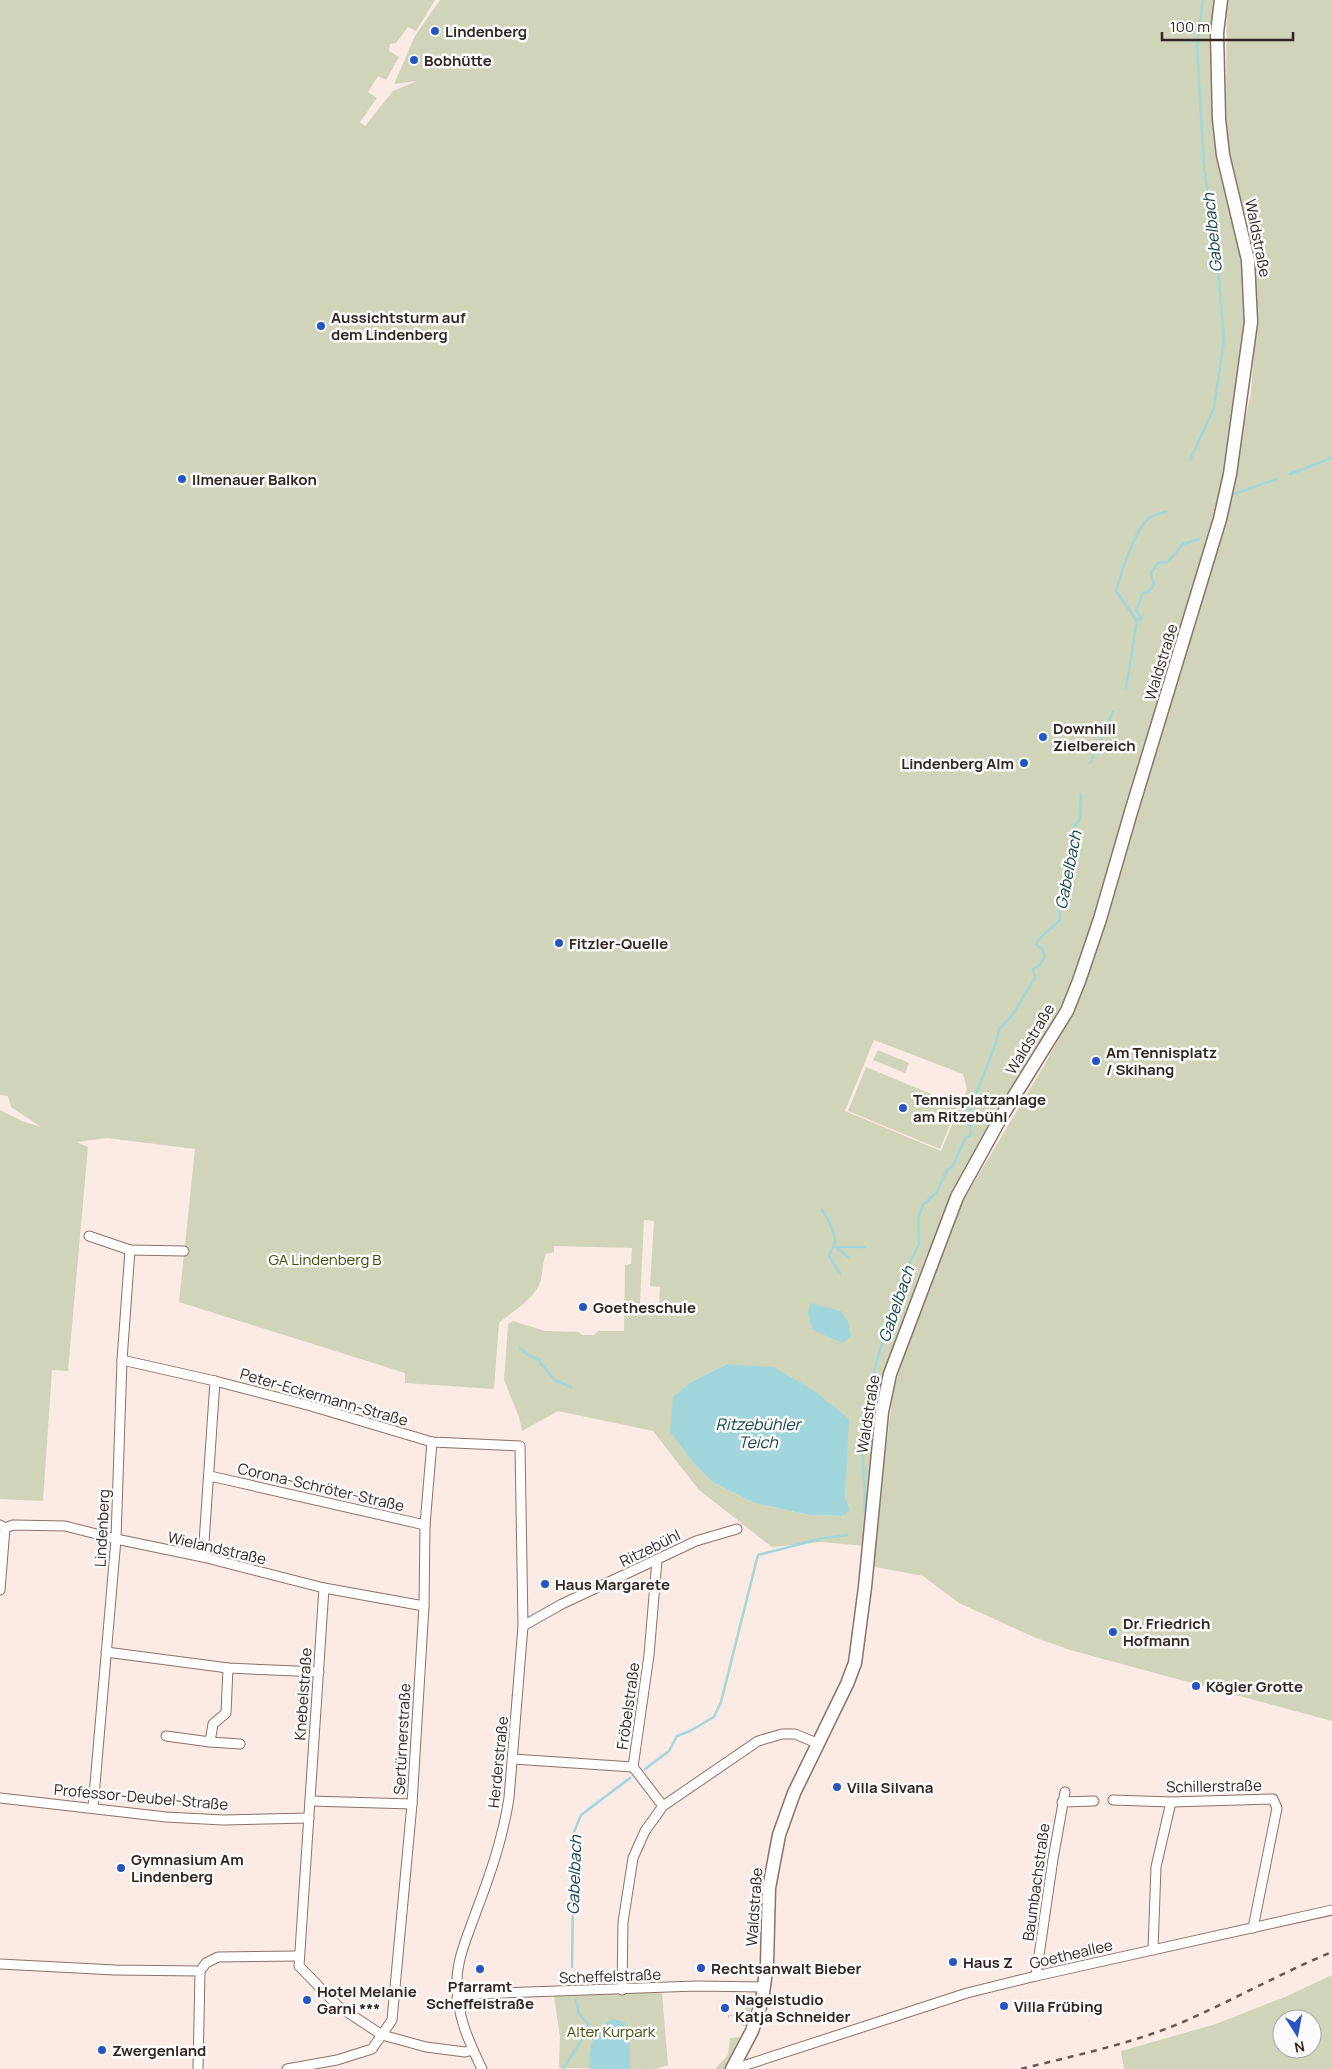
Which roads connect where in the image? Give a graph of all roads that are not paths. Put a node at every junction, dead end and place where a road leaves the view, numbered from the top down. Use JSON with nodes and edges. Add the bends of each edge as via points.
{"nodes":[{"id":1,"x":1221,"y":0,"type":"edge"},
{"id":2,"x":89,"y":1236,"type":"dead end"},
{"id":3,"x":130,"y":1250,"type":"junction"},
{"id":4,"x":184,"y":1251,"type":"dead end"},
{"id":5,"x":122,"y":1360,"type":"junction"},
{"id":6,"x":215,"y":1380,"type":"junction"},
{"id":7,"x":432,"y":1442,"type":"junction"},
{"id":8,"x":520,"y":1446,"type":"joint"},
{"id":9,"x":210,"y":1476,"type":"junction"},
{"id":10,"x":425,"y":1525,"type":"junction"},
{"id":11,"x":2,"y":1527,"type":"edge"},
{"id":12,"x":737,"y":1529,"type":"dead end"},
{"id":13,"x":116,"y":1539,"type":"junction"},
{"id":14,"x":203,"y":1557,"type":"junction"},
{"id":15,"x":658,"y":1560,"type":"junction"},
{"id":16,"x":324,"y":1588,"type":"junction"},
{"id":17,"x":0,"y":1590,"type":"edge"},
{"id":18,"x":424,"y":1606,"type":"junction"},
{"id":19,"x":523,"y":1626,"type":"junction"},
{"id":20,"x":106,"y":1652,"type":"junction"},
{"id":21,"x":228,"y":1668,"type":"junction"},
{"id":22,"x":319,"y":1672,"type":"junction"},
{"id":23,"x":166,"y":1736,"type":"dead end"},
{"id":24,"x":210,"y":1742,"type":"junction"},
{"id":25,"x":240,"y":1744,"type":"dead end"},
{"id":26,"x":819,"y":1744,"type":"junction"},
{"id":27,"x":513,"y":1758,"type":"junction"},
{"id":28,"x":633,"y":1767,"type":"junction"},
{"id":29,"x":1065,"y":1792,"type":"dead end"},
{"id":30,"x":0,"y":1798,"type":"edge"},
{"id":31,"x":1113,"y":1800,"type":"dead end"},
{"id":32,"x":310,"y":1801,"type":"junction"},
{"id":33,"x":1094,"y":1801,"type":"dead end"},
{"id":34,"x":1062,"y":1802,"type":"junction"},
{"id":35,"x":1171,"y":1802,"type":"junction"},
{"id":36,"x":412,"y":1804,"type":"junction"},
{"id":37,"x":663,"y":1806,"type":"junction"},
{"id":38,"x":93,"y":1808,"type":"junction"},
{"id":39,"x":309,"y":1818,"type":"junction"},
{"id":40,"x":1332,"y":1910,"type":"edge"},
{"id":41,"x":1254,"y":1928,"type":"junction"},
{"id":42,"x":1153,"y":1950,"type":"junction"},
{"id":43,"x":299,"y":1956,"type":"junction"},
{"id":44,"x":0,"y":1964,"type":"edge"},
{"id":45,"x":200,"y":1971,"type":"junction"},
{"id":46,"x":1036,"y":1976,"type":"junction"},
{"id":47,"x":765,"y":1987,"type":"junction"},
{"id":48,"x":622,"y":1990,"type":"junction"},
{"id":49,"x":457,"y":1998,"type":"junction"},
{"id":50,"x":382,"y":2035,"type":"junction"},
{"id":51,"x":473,"y":2050,"type":"junction"},
{"id":52,"x":733,"y":2067,"type":"edge"},
{"id":53,"x":198,"y":2069,"type":"edge"},
{"id":54,"x":287,"y":2069,"type":"edge"},
{"id":55,"x":482,"y":2069,"type":"edge"}],
"edges":[{"from":1,"to":26,"type":"street","name":"Waldstraße","via":[[1217,33],[1219,119],[1223,155],[1248,260],[1251,322],[1230,474],[1220,519],[1079,981],[1067,1012],[1000,1119],[957,1197],[890,1374],[882,1412],[858,1644],[847,1684]]},
{"from":2,"to":3,"type":"street"},
{"from":3,"to":4,"type":"street"},
{"from":3,"to":5,"type":"street","name":"Lindenberg"},
{"from":5,"to":6,"type":"street","name":"Peter-Eckermann-Straße"},
{"from":5,"to":13,"type":"street","name":"Lindenberg"},
{"from":6,"to":7,"type":"street","name":"Peter-Eckermann-Straße"},
{"from":6,"to":9,"type":"street"},
{"from":7,"to":8,"type":"street","name":"Peter-Eckermann-Straße"},
{"from":7,"to":10,"type":"street","name":"Sertürnerstraße"},
{"from":8,"to":19,"type":"street","name":"Herderstraße"},
{"from":9,"to":10,"type":"street","name":"Corona-Schröter-Straße"},
{"from":9,"to":14,"type":"street"},
{"from":10,"to":18,"type":"street","name":"Sertürnerstraße"},
{"from":11,"to":13,"type":"street","name":"Wielandstraße","via":[[65,1526]]},
{"from":11,"to":17,"type":"street"},
{"from":12,"to":15,"type":"street","name":"Ritzebühl","via":[[696,1541]]},
{"from":13,"to":14,"type":"street","name":"Wielandstraße"},
{"from":13,"to":20,"type":"street","name":"Lindenberg"},
{"from":14,"to":16,"type":"street","name":"Wielandstraße"},
{"from":15,"to":19,"type":"street","name":"Ritzebühl","via":[[562,1604]]},
{"from":15,"to":28,"type":"street","name":"Fröbelstraße"},
{"from":16,"to":18,"type":"street","name":"Wielandstraße"},
{"from":16,"to":22,"type":"street","name":"Knebelstraße"},
{"from":18,"to":36,"type":"street","name":"Sertürnerstraße"},
{"from":19,"to":27,"type":"street","name":"Herderstraße"},
{"from":20,"to":21,"type":"street"},
{"from":20,"to":38,"type":"street","name":"Lindenberg"},
{"from":21,"to":22,"type":"street"},
{"from":21,"to":24,"type":"street","via":[[226,1714],[213,1724]]},
{"from":22,"to":32,"type":"street","name":"Knebelstraße"},
{"from":23,"to":24,"type":"street"},
{"from":24,"to":25,"type":"street"},
{"from":26,"to":37,"type":"street","via":[[795,1734],[758,1741]]},
{"from":26,"to":47,"type":"street","name":"Waldstraße","via":[[788,1807],[774,1857],[769,1888]]},
{"from":27,"to":28,"type":"street","name":"Fröbelstraße"},
{"from":27,"to":49,"type":"street","name":"Herderstraße","via":[[505,1826],[458,1968]]},
{"from":28,"to":37,"type":"street"},
{"from":29,"to":34,"type":"street","name":"Baumbachstraße"},
{"from":30,"to":38,"type":"street","name":"Professor-Deubel-Straße"},
{"from":31,"to":35,"type":"street","name":"Schillerstraße"},
{"from":32,"to":36,"type":"street"},
{"from":32,"to":39,"type":"street","name":"Knebelstraße"},
{"from":33,"to":34,"type":"street"},
{"from":34,"to":46,"type":"street","name":"Baumbachstraße"},
{"from":35,"to":41,"type":"street","name":"Schillerstraße","via":[[1273,1799],[1277,1808]]},
{"from":35,"to":42,"type":"street","via":[[1156,1867]]},
{"from":36,"to":50,"type":"street","name":"Sertürnerstraße","via":[[392,2020]]},
{"from":37,"to":48,"type":"street","via":[[645,1831],[633,1858],[623,1922]]},
{"from":38,"to":39,"type":"street","name":"Professor-Deubel-Straße","via":[[202,1819]]},
{"from":39,"to":43,"type":"street","name":"Knebelstraße"},
{"from":40,"to":41,"type":"street","name":"Goetheallee"},
{"from":41,"to":42,"type":"street","name":"Goetheallee"},
{"from":42,"to":46,"type":"street","name":"Goetheallee"},
{"from":43,"to":45,"type":"street","via":[[218,1958],[206,1963]]},
{"from":43,"to":50,"type":"street","via":[[299,1966],[338,2006]]},
{"from":44,"to":45,"type":"street"},
{"from":45,"to":53,"type":"street"},
{"from":46,"to":52,"type":"street","name":"Goetheallee","via":[[967,1993]]},
{"from":47,"to":48,"type":"street","name":"Scheffelstraße"},
{"from":47,"to":52,"type":"street","name":"Waldstraße","via":[[752,2031]]},
{"from":48,"to":49,"type":"street","name":"Scheffelstraße","via":[[477,1994]]},
{"from":49,"to":51,"type":"street","name":"Herderstraße"},
{"from":50,"to":51,"type":"street","via":[[426,2047],[465,2052]]},
{"from":50,"to":54,"type":"street","name":"Sertürnerstraße","via":[[372,2049],[358,2055]]},
{"from":51,"to":55,"type":"street","name":"Herderstraße"}]}
